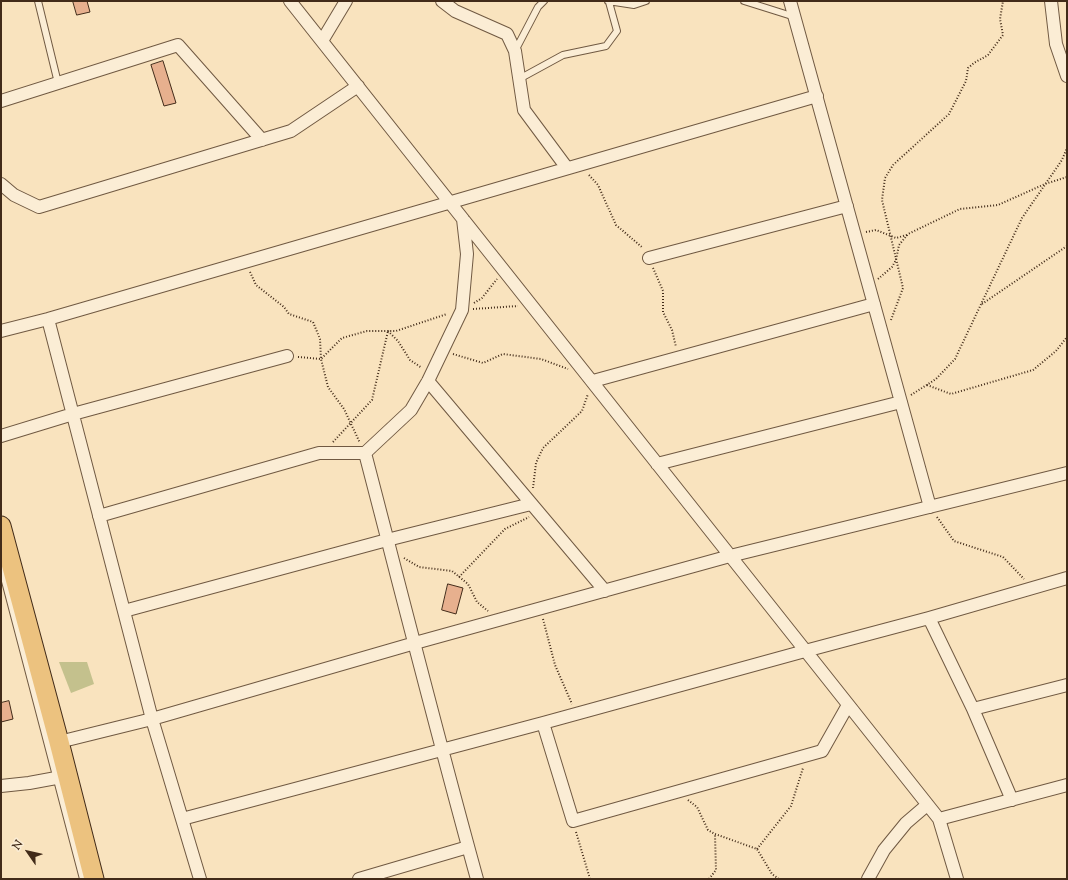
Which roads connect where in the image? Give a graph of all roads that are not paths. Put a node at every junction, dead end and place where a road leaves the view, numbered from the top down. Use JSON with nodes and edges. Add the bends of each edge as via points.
{"nodes":[{"id":1,"x":38,"y":1,"type":"edge"},
{"id":2,"x":290,"y":1,"type":"edge"},
{"id":3,"x":346,"y":1,"type":"edge"},
{"id":4,"x":442,"y":1,"type":"edge"},
{"id":5,"x":544,"y":1,"type":"edge"},
{"id":6,"x":609,"y":1,"type":"edge"},
{"id":7,"x":646,"y":1,"type":"edge"},
{"id":8,"x":744,"y":1,"type":"edge"},
{"id":9,"x":792,"y":1,"type":"edge"},
{"id":10,"x":1051,"y":1,"type":"edge"},
{"id":11,"x":795,"y":17,"type":"junction"},
{"id":12,"x":322,"y":41,"type":"junction"},
{"id":13,"x":515,"y":51,"type":"junction"},
{"id":14,"x":1067,"y":76,"type":"edge"},
{"id":15,"x":519,"y":79,"type":"junction"},
{"id":16,"x":58,"y":83,"type":"junction"},
{"id":17,"x":358,"y":86,"type":"junction"},
{"id":18,"x":817,"y":96,"type":"junction"},
{"id":19,"x":1,"y":100,"type":"edge"},
{"id":20,"x":262,"y":140,"type":"junction"},
{"id":21,"x":567,"y":168,"type":"junction"},
{"id":22,"x":1,"y":184,"type":"edge"},
{"id":23,"x":449,"y":202,"type":"junction"},
{"id":24,"x":847,"y":206,"type":"junction"},
{"id":25,"x":463,"y":219,"type":"junction"},
{"id":26,"x":649,"y":258,"type":"road end"},
{"id":27,"x":874,"y":304,"type":"junction"},
{"id":28,"x":48,"y":319,"type":"junction"},
{"id":29,"x":1,"y":331,"type":"edge"},
{"id":30,"x":287,"y":356,"type":"road end"},
{"id":31,"x":430,"y":378,"type":"junction"},
{"id":32,"x":593,"y":381,"type":"junction"},
{"id":33,"x":901,"y":402,"type":"junction"},
{"id":34,"x":73,"y":414,"type":"junction"},
{"id":35,"x":1,"y":436,"type":"edge"},
{"id":36,"x":365,"y":453,"type":"junction"},
{"id":37,"x":657,"y":464,"type":"junction"},
{"id":38,"x":1067,"y":473,"type":"edge"},
{"id":39,"x":535,"y":508,"type":"junction"},
{"id":40,"x":930,"y":508,"type":"junction"},
{"id":41,"x":99,"y":516,"type":"junction"},
{"id":42,"x":1,"y":526,"type":"edge"},
{"id":43,"x":389,"y":545,"type":"junction"},
{"id":44,"x":730,"y":556,"type":"junction"},
{"id":45,"x":1,"y":566,"type":"edge"},
{"id":46,"x":1067,"y":578,"type":"edge"},
{"id":47,"x":605,"y":591,"type":"junction"},
{"id":48,"x":124,"y":611,"type":"junction"},
{"id":49,"x":929,"y":618,"type":"junction"},
{"id":50,"x":414,"y":643,"type":"junction"},
{"id":51,"x":805,"y":651,"type":"junction"},
{"id":52,"x":1067,"y":684,"type":"edge"},
{"id":53,"x":848,"y":705,"type":"junction"},
{"id":54,"x":973,"y":709,"type":"junction"},
{"id":55,"x":152,"y":719,"type":"junction"},
{"id":56,"x":543,"y":723,"type":"junction"},
{"id":57,"x":59,"y":742,"type":"junction"},
{"id":58,"x":442,"y":751,"type":"junction"},
{"id":59,"x":62,"y":776,"type":"junction"},
{"id":60,"x":1067,"y":785,"type":"edge"},
{"id":61,"x":1,"y":786,"type":"edge"},
{"id":62,"x":1012,"y":800,"type":"junction"},
{"id":63,"x":928,"y":805,"type":"junction"},
{"id":64,"x":182,"y":819,"type":"junction"},
{"id":65,"x":939,"y":819,"type":"junction"},
{"id":66,"x":468,"y":847,"type":"junction"},
{"id":67,"x":83,"y":879,"type":"edge"},
{"id":68,"x":94,"y":879,"type":"edge"},
{"id":69,"x":200,"y":879,"type":"edge"},
{"id":70,"x":359,"y":879,"type":"edge"},
{"id":71,"x":478,"y":879,"type":"edge"},
{"id":72,"x":868,"y":879,"type":"edge"},
{"id":73,"x":957,"y":879,"type":"edge"}],
"edges":[{"from":1,"to":16,"type":"lane"},
{"from":2,"to":12,"type":"street"},
{"from":3,"to":12,"type":"street"},
{"from":4,"to":13,"type":"street","via":[[455,11],[507,34]]},
{"from":5,"to":13,"type":"lane","via":[[538,7]]},
{"from":6,"to":7,"type":"lane","via":[[634,5]]},
{"from":6,"to":15,"type":"lane","via":[[617,30],[606,46],[563,55]]},
{"from":8,"to":11,"type":"lane"},
{"from":9,"to":11,"type":"street"},
{"from":10,"to":14,"type":"street","via":[[1056,44]]},
{"from":11,"to":18,"type":"street"},
{"from":12,"to":17,"type":"street"},
{"from":13,"to":15,"type":"street"},
{"from":15,"to":21,"type":"street","via":[[524,110]]},
{"from":16,"to":19,"type":"street"},
{"from":16,"to":20,"type":"street","via":[[178,45]]},
{"from":17,"to":20,"type":"street","via":[[291,131]]},
{"from":17,"to":23,"type":"street"},
{"from":18,"to":21,"type":"street"},
{"from":18,"to":24,"type":"street"},
{"from":20,"to":22,"type":"street","via":[[39,207],[14,195]]},
{"from":21,"to":23,"type":"street"},
{"from":23,"to":25,"type":"street"},
{"from":23,"to":28,"type":"street"},
{"from":24,"to":26,"type":"street"},
{"from":24,"to":27,"type":"street"},
{"from":25,"to":31,"type":"street","via":[[467,254],[462,310]]},
{"from":25,"to":32,"type":"street"},
{"from":27,"to":32,"type":"street"},
{"from":27,"to":33,"type":"street"},
{"from":28,"to":29,"type":"street"},
{"from":28,"to":34,"type":"street"},
{"from":30,"to":34,"type":"street"},
{"from":31,"to":36,"type":"street","via":[[411,410]]},
{"from":31,"to":39,"type":"street"},
{"from":32,"to":37,"type":"street"},
{"from":33,"to":37,"type":"street"},
{"from":33,"to":40,"type":"street"},
{"from":34,"to":35,"type":"street"},
{"from":34,"to":41,"type":"street"},
{"from":36,"to":41,"type":"street","via":[[319,453]]},
{"from":36,"to":43,"type":"street"},
{"from":37,"to":44,"type":"street"},
{"from":38,"to":40,"type":"street"},
{"from":39,"to":43,"type":"street"},
{"from":39,"to":47,"type":"street"},
{"from":40,"to":44,"type":"street"},
{"from":41,"to":48,"type":"street"},
{"from":42,"to":57,"type":"main road"},
{"from":43,"to":48,"type":"street"},
{"from":43,"to":50,"type":"street"},
{"from":44,"to":47,"type":"street"},
{"from":44,"to":51,"type":"street"},
{"from":45,"to":59,"type":"lane"},
{"from":46,"to":49,"type":"street"},
{"from":47,"to":50,"type":"street"},
{"from":48,"to":55,"type":"street"},
{"from":49,"to":51,"type":"street"},
{"from":49,"to":54,"type":"street"},
{"from":50,"to":55,"type":"street"},
{"from":50,"to":58,"type":"street"},
{"from":51,"to":53,"type":"street"},
{"from":51,"to":56,"type":"street"},
{"from":52,"to":54,"type":"street"},
{"from":53,"to":56,"type":"street","via":[[822,751],[573,821]]},
{"from":53,"to":63,"type":"street"},
{"from":54,"to":62,"type":"street"},
{"from":55,"to":57,"type":"street"},
{"from":55,"to":64,"type":"street"},
{"from":56,"to":58,"type":"street"},
{"from":57,"to":59,"type":"main road"},
{"from":58,"to":64,"type":"street"},
{"from":58,"to":66,"type":"street"},
{"from":59,"to":61,"type":"street"},
{"from":59,"to":67,"type":"lane"},
{"from":59,"to":68,"type":"main road"},
{"from":60,"to":62,"type":"street"},
{"from":62,"to":65,"type":"street"},
{"from":63,"to":65,"type":"street"},
{"from":63,"to":72,"type":"street","via":[[906,823],[884,850]]},
{"from":64,"to":69,"type":"street"},
{"from":65,"to":73,"type":"street"},
{"from":66,"to":70,"type":"street"},
{"from":66,"to":71,"type":"street"}]}
